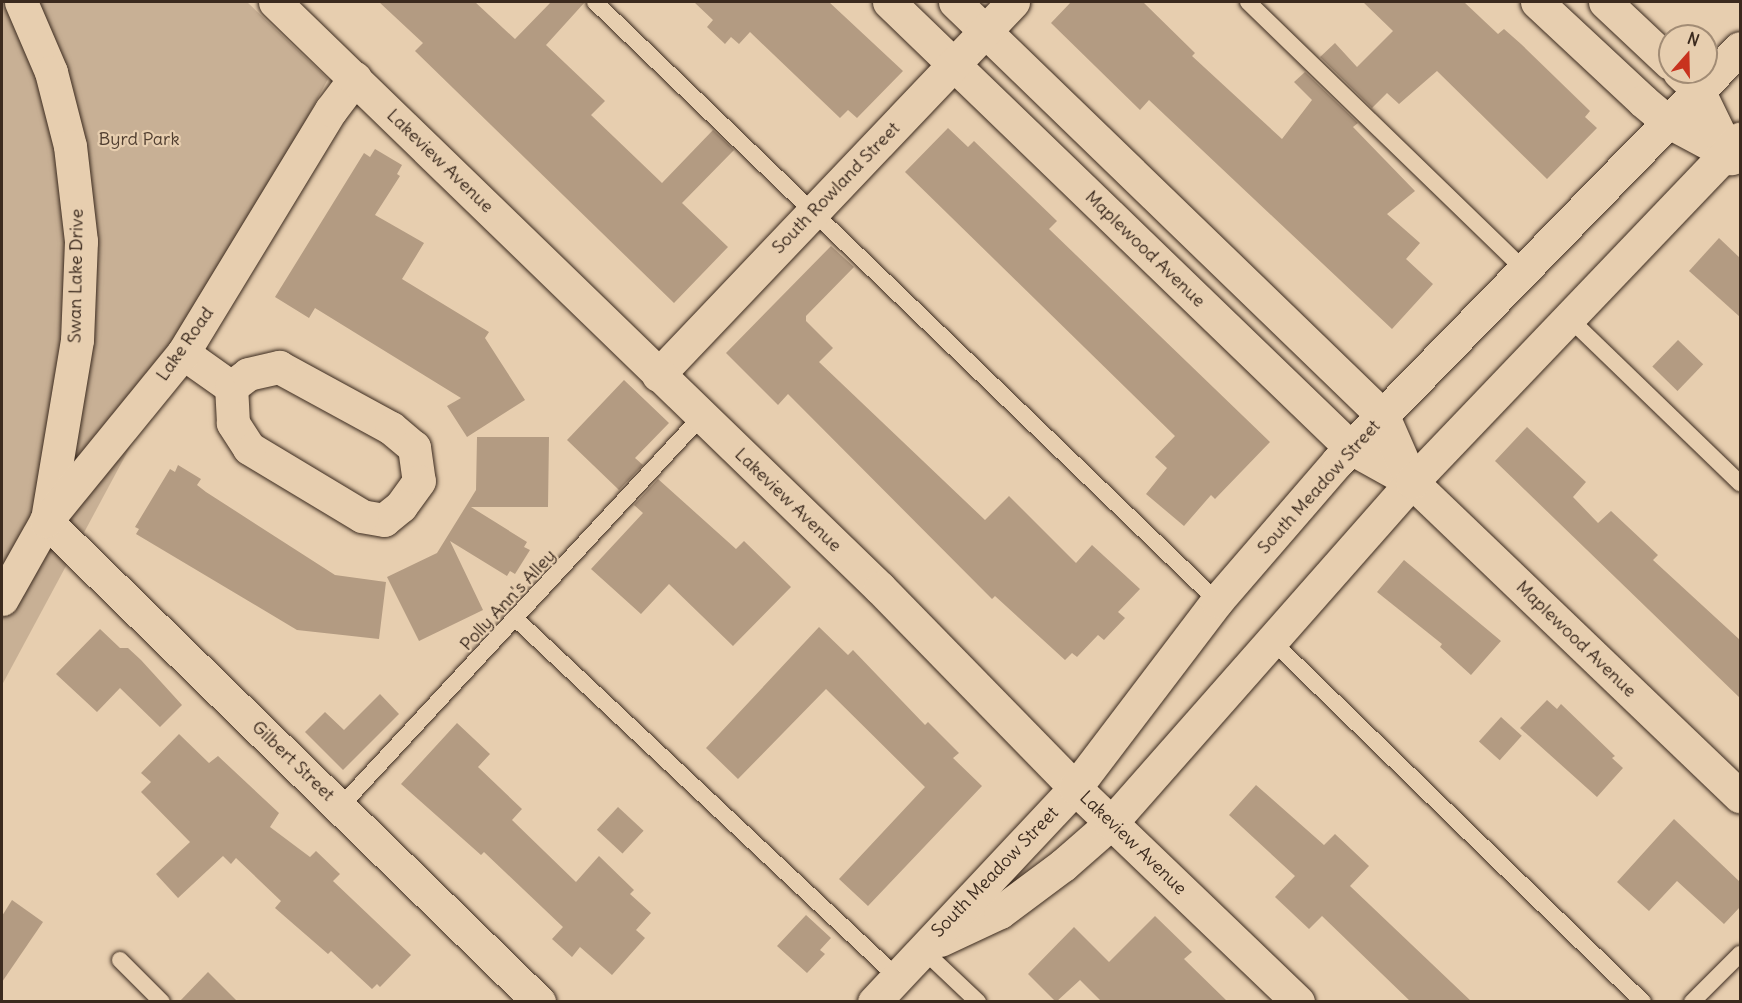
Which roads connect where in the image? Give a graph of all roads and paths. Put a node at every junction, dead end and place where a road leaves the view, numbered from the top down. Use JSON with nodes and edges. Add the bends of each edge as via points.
{"nodes":[{"id":1,"x":21,"y":2,"type":"edge"},
{"id":2,"x":275,"y":2,"type":"edge"},
{"id":3,"x":594,"y":2,"type":"edge"},
{"id":4,"x":889,"y":2,"type":"edge"},
{"id":5,"x":955,"y":2,"type":"edge"},
{"id":6,"x":1013,"y":2,"type":"edge"},
{"id":7,"x":1248,"y":2,"type":"edge"},
{"id":8,"x":1537,"y":2,"type":"edge"},
{"id":9,"x":1605,"y":2,"type":"edge"},
{"id":10,"x":985,"y":31,"type":"junction"},
{"id":11,"x":1740,"y":48,"type":"edge"},
{"id":12,"x":1658,"y":52,"type":"edge"},
{"id":13,"x":1718,"y":62,"type":"edge"},
{"id":14,"x":954,"y":64,"type":"junction"},
{"id":15,"x":355,"y":78,"type":"junction"},
{"id":16,"x":1687,"y":84,"type":"edge"},
{"id":17,"x":1691,"y":84,"type":"edge"},
{"id":18,"x":1668,"y":121,"type":"junction"},
{"id":19,"x":1736,"y":154,"type":"edge"},
{"id":20,"x":813,"y":212,"type":"junction"},
{"id":21,"x":1525,"y":270,"type":"junction"},
{"id":22,"x":1569,"y":318,"type":"junction"},
{"id":23,"x":183,"y":353,"type":"junction"},
{"id":24,"x":658,"y":375,"type":"junction"},
{"id":25,"x":231,"y":387,"type":"junction"},
{"id":26,"x":1383,"y":416,"type":"junction"},
{"id":27,"x":701,"y":417,"type":"junction"},
{"id":28,"x":1351,"y":448,"type":"junction"},
{"id":29,"x":1412,"y":482,"type":"junction"},
{"id":30,"x":1740,"y":483,"type":"edge"},
{"id":31,"x":46,"y":521,"type":"junction"},
{"id":32,"x":2,"y":599,"type":"edge"},
{"id":33,"x":1217,"y":601,"type":"junction"},
{"id":34,"x":517,"y":620,"type":"junction"},
{"id":35,"x":1271,"y":640,"type":"junction"},
{"id":36,"x":1076,"y":788,"type":"junction"},
{"id":37,"x":1740,"y":796,"type":"edge"},
{"id":38,"x":340,"y":807,"type":"junction"},
{"id":39,"x":1111,"y":823,"type":"junction"},
{"id":40,"x":922,"y":949,"type":"junction"},
{"id":41,"x":1740,"y":954,"type":"edge"},
{"id":42,"x":120,"y":960,"type":"dead end"},
{"id":43,"x":896,"y":976,"type":"junction"},
{"id":44,"x":162,"y":1002,"type":"edge"},
{"id":45,"x":539,"y":1002,"type":"edge"},
{"id":46,"x":874,"y":1002,"type":"edge"},
{"id":47,"x":978,"y":1002,"type":"edge"},
{"id":48,"x":1298,"y":1002,"type":"edge"},
{"id":49,"x":1643,"y":1002,"type":"edge"},
{"id":50,"x":1692,"y":1002,"type":"edge"}],
"edges":[{"from":1,"to":31,"type":"street","name":"Swan Lake Drive","via":[[51,72],[70,146],[81,241],[77,340]]},
{"from":2,"to":15,"type":"street","name":"Lakeview Avenue"},
{"from":3,"to":20,"type":"lane"},
{"from":4,"to":14,"type":"street","name":"Maplewood Avenue"},
{"from":5,"to":10,"type":"street","name":"Maplewood Avenue"},
{"from":6,"to":10,"type":"street","name":"South Rowland Street"},
{"from":7,"to":21,"type":"lane"},
{"from":8,"to":18,"type":"street"},
{"from":9,"to":12,"type":"street"},
{"from":10,"to":14,"type":"street","name":"South Rowland Street"},
{"from":10,"to":26,"type":"street","name":"Maplewood Avenue"},
{"from":11,"to":13,"type":"street","name":"South Meadow Street"},
{"from":14,"to":20,"type":"street","name":"South Rowland Street"},
{"from":14,"to":28,"type":"street","name":"Maplewood Avenue"},
{"from":15,"to":23,"type":"street","name":"Lake Road","via":[[331,110]]},
{"from":15,"to":24,"type":"street","name":"Lakeview Avenue"},
{"from":16,"to":18,"type":"street","name":"South Meadow Street"},
{"from":17,"to":19,"type":"street"},
{"from":18,"to":19,"type":"street"},
{"from":18,"to":21,"type":"street","name":"South Meadow Street"},
{"from":19,"to":22,"type":"street","name":"South Meadow Street"},
{"from":20,"to":24,"type":"street","name":"South Rowland Street"},
{"from":20,"to":33,"type":"lane"},
{"from":21,"to":26,"type":"street","name":"South Meadow Street"},
{"from":22,"to":29,"type":"street","name":"South Meadow Street"},
{"from":22,"to":30,"type":"lane"},
{"from":23,"to":25,"type":"street"},
{"from":23,"to":31,"type":"street","name":"Lake Road"},
{"from":24,"to":27,"type":"street","name":"Lakeview Avenue"},
{"from":25,"to":25,"type":"street","via":[[233,423],[249,448],[362,516],[384,519],[401,506],[418,481],[414,447],[392,428],[279,367],[248,374]]},
{"from":26,"to":28,"type":"street","name":"South Meadow Street"},
{"from":26,"to":29,"type":"street","name":"Maplewood Avenue"},
{"from":27,"to":34,"type":"lane","name":"Polly Ann's Alley"},
{"from":27,"to":36,"type":"street","name":"Lakeview Avenue","via":[[880,588]]},
{"from":28,"to":29,"type":"street","name":"Maplewood Avenue"},
{"from":28,"to":33,"type":"street","name":"South Meadow Street"},
{"from":29,"to":35,"type":"street","name":"South Meadow Street"},
{"from":29,"to":37,"type":"street","name":"Maplewood Avenue"},
{"from":31,"to":32,"type":"street","name":"Lake Road"},
{"from":31,"to":38,"type":"street","name":"Gilbert Street"},
{"from":33,"to":36,"type":"street","name":"South Meadow Street"},
{"from":34,"to":38,"type":"lane","name":"Polly Ann's Alley"},
{"from":34,"to":43,"type":"lane"},
{"from":35,"to":39,"type":"street","name":"South Meadow Street"},
{"from":35,"to":49,"type":"lane"},
{"from":36,"to":39,"type":"street","name":"Lakeview Avenue"},
{"from":36,"to":40,"type":"street","name":"South Meadow Street"},
{"from":38,"to":45,"type":"street","name":"Gilbert Street"},
{"from":39,"to":40,"type":"street","name":"South Meadow Street","via":[[1000,912]]},
{"from":39,"to":48,"type":"street","name":"Lakeview Avenue"},
{"from":40,"to":43,"type":"street","name":"South Meadow Street"},
{"from":40,"to":47,"type":"lane"},
{"from":41,"to":50,"type":"lane"},
{"from":42,"to":44,"type":"lane"},
{"from":43,"to":46,"type":"street","name":"South Meadow Street"}]}
